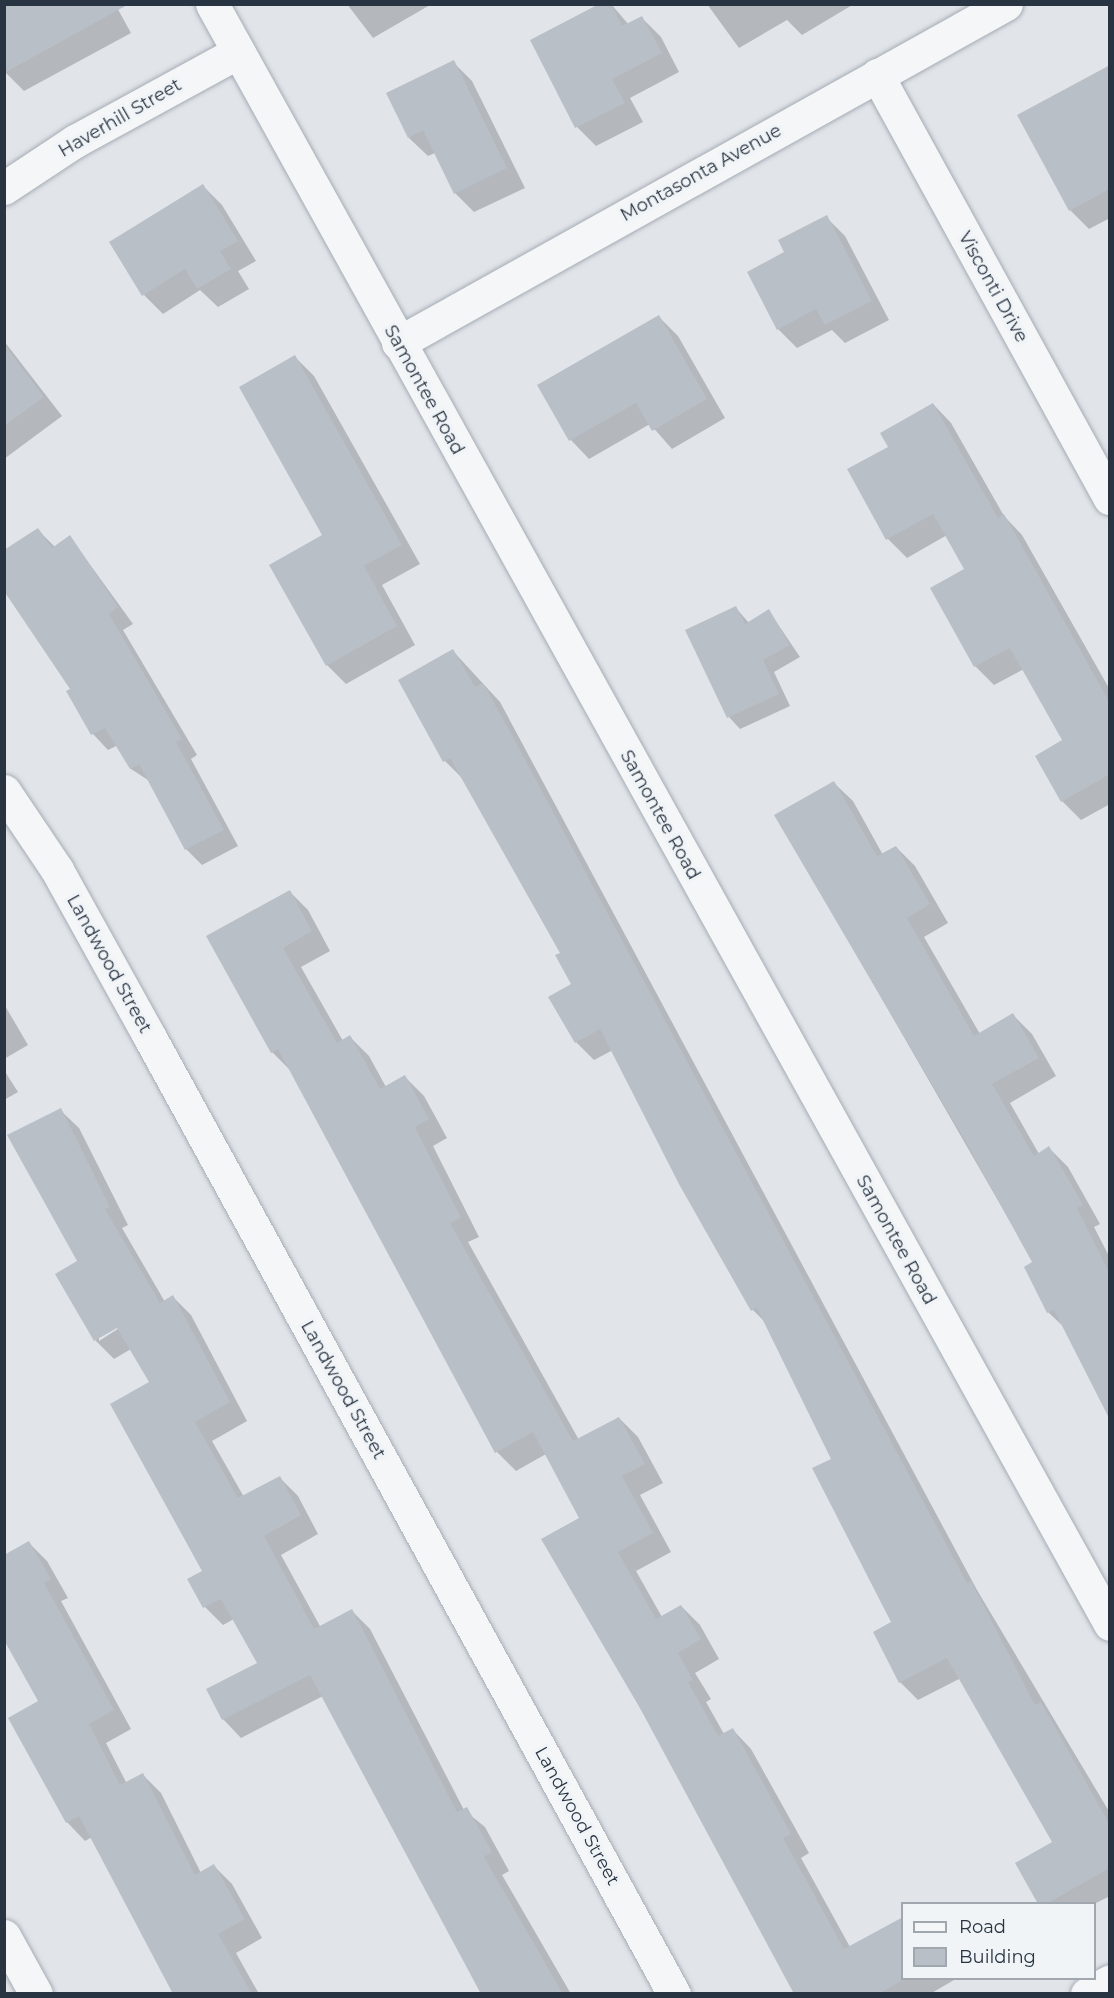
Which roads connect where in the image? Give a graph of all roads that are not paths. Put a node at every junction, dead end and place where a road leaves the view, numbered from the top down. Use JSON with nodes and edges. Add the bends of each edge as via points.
{"nodes":[{"id":1,"x":212,"y":4,"type":"edge"},
{"id":2,"x":1006,"y":4,"type":"edge"},
{"id":3,"x":238,"y":52,"type":"junction"},
{"id":4,"x":877,"y":75,"type":"junction"},
{"id":5,"x":4,"y":188,"type":"edge"},
{"id":6,"x":398,"y":343,"type":"junction"},
{"id":7,"x":1110,"y":498,"type":"edge"},
{"id":8,"x":4,"y":791,"type":"edge"},
{"id":9,"x":1110,"y":1624,"type":"edge"},
{"id":10,"x":4,"y":1936,"type":"edge"},
{"id":11,"x":1110,"y":1981,"type":"edge"},
{"id":12,"x":36,"y":1994,"type":"edge"},
{"id":13,"x":674,"y":1994,"type":"edge"},
{"id":14,"x":1087,"y":1994,"type":"edge"}],
"edges":[{"from":1,"to":3,"type":"street","name":"Samontee Road"},
{"from":2,"to":4,"type":"street","name":"Montasonta Avenue"},
{"from":3,"to":5,"type":"street","name":"Haverhill Street","via":[[75,141]]},
{"from":3,"to":6,"type":"street","name":"Samontee Road"},
{"from":4,"to":6,"type":"street","name":"Montasonta Avenue"},
{"from":4,"to":7,"type":"street","name":"Visconti Drive"},
{"from":6,"to":9,"type":"street","name":"Samontee Road"},
{"from":8,"to":13,"type":"street","name":"Landwood Street","via":[[57,870]]},
{"from":10,"to":12,"type":"street"},
{"from":11,"to":14,"type":"street"}]}
